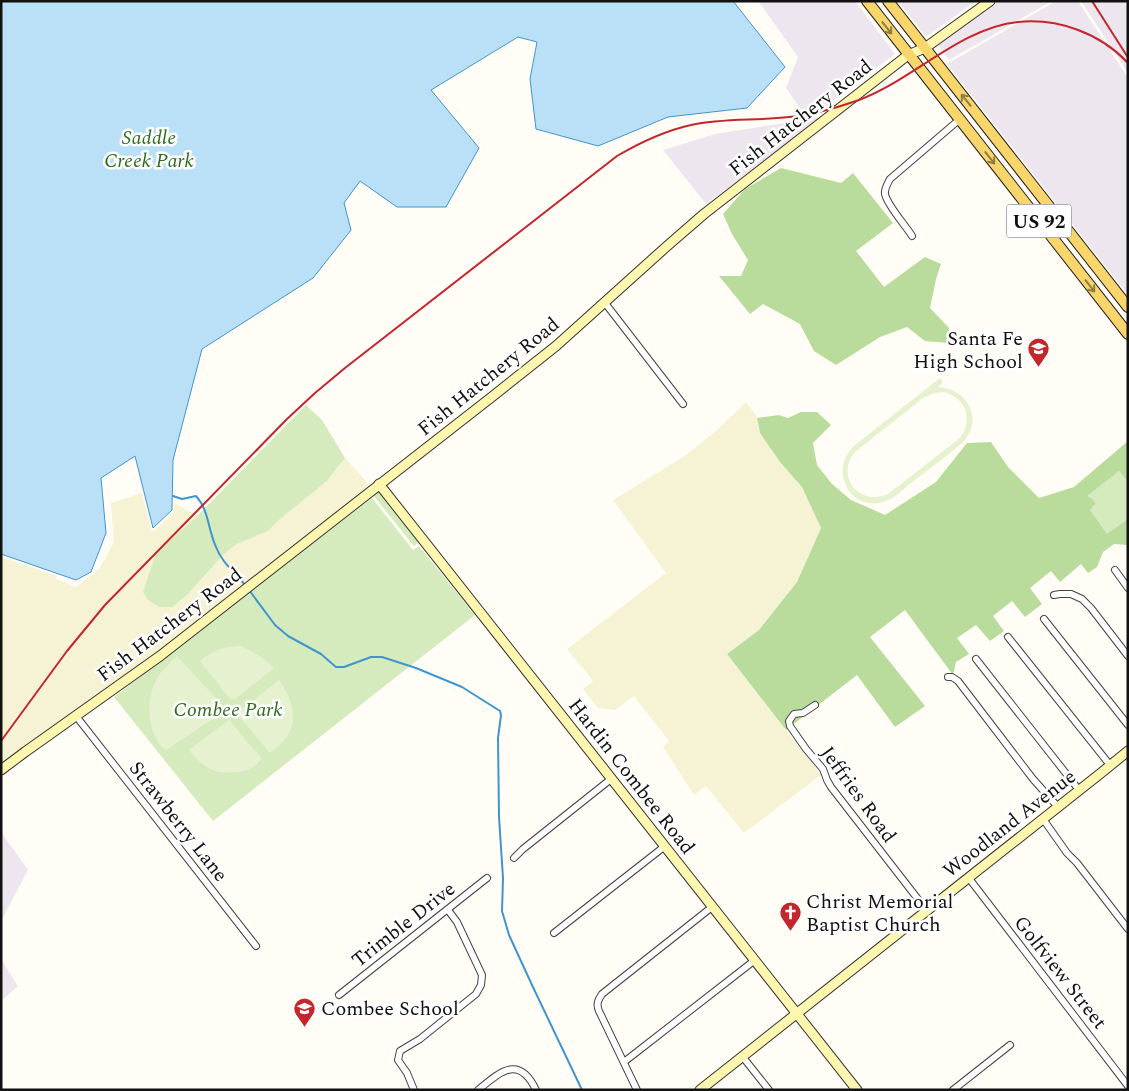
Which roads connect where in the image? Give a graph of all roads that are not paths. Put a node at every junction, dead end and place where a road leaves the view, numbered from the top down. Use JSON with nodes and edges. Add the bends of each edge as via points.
{"nodes":[{"id":1,"x":867,"y":1,"type":"edge"},
{"id":2,"x":888,"y":1,"type":"edge"},
{"id":3,"x":990,"y":1,"type":"edge"},
{"id":4,"x":925,"y":48,"type":"junction"},
{"id":5,"x":908,"y":54,"type":"junction"},
{"id":6,"x":960,"y":119,"type":"junction"},
{"id":7,"x":912,"y":236,"type":"dead end"},
{"id":8,"x":605,"y":303,"type":"junction"},
{"id":9,"x":1128,"y":307,"type":"edge"},
{"id":10,"x":1128,"y":334,"type":"edge"},
{"id":11,"x":683,"y":404,"type":"dead end"},
{"id":12,"x":379,"y":484,"type":"junction"},
{"id":13,"x":1115,"y":570,"type":"dead end"},
{"id":14,"x":1128,"y":588,"type":"edge"},
{"id":15,"x":1054,"y":595,"type":"dead end"},
{"id":16,"x":1044,"y":619,"type":"dead end"},
{"id":17,"x":1008,"y":637,"type":"dead end"},
{"id":18,"x":1128,"y":656,"type":"edge"},
{"id":19,"x":976,"y":659,"type":"dead end"},
{"id":20,"x":948,"y":678,"type":"dead end"},
{"id":21,"x":816,"y":705,"type":"dead end"},
{"id":22,"x":76,"y":716,"type":"junction"},
{"id":23,"x":1128,"y":725,"type":"edge"},
{"id":24,"x":1128,"y":751,"type":"edge"},
{"id":25,"x":1110,"y":765,"type":"junction"},
{"id":26,"x":1,"y":770,"type":"edge"},
{"id":27,"x":611,"y":779,"type":"junction"},
{"id":28,"x":1079,"y":790,"type":"junction"},
{"id":29,"x":1058,"y":807,"type":"junction"},
{"id":30,"x":1044,"y":818,"type":"junction"},
{"id":31,"x":665,"y":846,"type":"junction"},
{"id":32,"x":514,"y":858,"type":"dead end"},
{"id":33,"x":487,"y":878,"type":"dead end"},
{"id":34,"x":968,"y":878,"type":"junction"},
{"id":35,"x":712,"y":907,"type":"junction"},
{"id":36,"x":928,"y":908,"type":"junction"},
{"id":37,"x":448,"y":910,"type":"junction"},
{"id":38,"x":1128,"y":929,"type":"edge"},
{"id":39,"x":554,"y":932,"type":"dead end"},
{"id":40,"x":256,"y":946,"type":"dead end"},
{"id":41,"x":755,"y":960,"type":"junction"},
{"id":42,"x":339,"y":995,"type":"dead end"},
{"id":43,"x":797,"y":1013,"type":"junction"},
{"id":44,"x":1010,"y":1044,"type":"dead end"},
{"id":45,"x":742,"y":1056,"type":"junction"},
{"id":46,"x":624,"y":1062,"type":"junction"},
{"id":47,"x":1128,"y":1086,"type":"edge"},
{"id":48,"x":414,"y":1090,"type":"edge"},
{"id":49,"x":478,"y":1090,"type":"edge"},
{"id":50,"x":536,"y":1090,"type":"edge"},
{"id":51,"x":637,"y":1090,"type":"edge"},
{"id":52,"x":700,"y":1090,"type":"edge"},
{"id":53,"x":769,"y":1090,"type":"edge"},
{"id":54,"x":857,"y":1090,"type":"edge"},
{"id":55,"x":953,"y":1090,"type":"edge"}],
"edges":[{"from":1,"to":5,"type":"main road","number":"US 92","one_way":true},
{"from":2,"to":4,"type":"main road","number":"US 92"},
{"from":3,"to":4,"type":"street","name":"Fish Hatchery Road"},
{"from":4,"to":5,"type":"street","name":"Fish Hatchery Road"},
{"from":9,"to":4,"type":"main road","number":"US 92","one_way":true},
{"from":5,"to":6,"type":"main road","number":"US 92"},
{"from":5,"to":8,"type":"street","name":"Fish Hatchery Road","via":[[704,214]]},
{"from":6,"to":7,"type":"street","via":[[890,179],[885,194]]},
{"from":6,"to":10,"type":"main road","number":"US 92","one_way":true},
{"from":8,"to":11,"type":"street"},
{"from":8,"to":12,"type":"street","name":"Fish Hatchery Road","via":[[556,346]]},
{"from":12,"to":22,"type":"street","name":"Fish Hatchery Road","via":[[160,656]]},
{"from":12,"to":27,"type":"street","name":"Hardin Combee Road"},
{"from":13,"to":14,"type":"street"},
{"from":15,"to":18,"type":"street","via":[[1071,594],[1082,599]]},
{"from":16,"to":23,"type":"street"},
{"from":17,"to":25,"type":"street"},
{"from":19,"to":28,"type":"street"},
{"from":20,"to":29,"type":"street","via":[[958,681]]},
{"from":21,"to":36,"type":"street","name":"Jeffries Road","via":[[794,714],[789,721],[790,726],[823,769],[831,787]]},
{"from":22,"to":26,"type":"street","name":"Fish Hatchery Road"},
{"from":22,"to":40,"type":"street","name":"Strawberry Lane"},
{"from":24,"to":25,"type":"street","name":"Woodland Avenue"},
{"from":25,"to":28,"type":"street","name":"Woodland Avenue"},
{"from":27,"to":31,"type":"street","name":"Hardin Combee Road"},
{"from":27,"to":32,"type":"street"},
{"from":28,"to":29,"type":"street","name":"Woodland Avenue"},
{"from":29,"to":30,"type":"street","name":"Woodland Avenue"},
{"from":30,"to":34,"type":"street","name":"Woodland Avenue"},
{"from":30,"to":38,"type":"street"},
{"from":31,"to":35,"type":"street","name":"Hardin Combee Road"},
{"from":31,"to":39,"type":"street"},
{"from":33,"to":37,"type":"street","name":"Trimble Drive"},
{"from":34,"to":36,"type":"street","name":"Woodland Avenue"},
{"from":34,"to":47,"type":"street","name":"Golfview Street"},
{"from":35,"to":41,"type":"street","name":"Hardin Combee Road"},
{"from":35,"to":46,"type":"street","via":[[599,999],[598,1007]]},
{"from":36,"to":43,"type":"street","name":"Woodland Avenue"},
{"from":37,"to":42,"type":"street","name":"Trimble Drive"},
{"from":37,"to":48,"type":"street","via":[[482,975],[481,985],[476,994],[400,1051],[398,1060]]},
{"from":41,"to":43,"type":"street","name":"Hardin Combee Road"},
{"from":41,"to":46,"type":"street"},
{"from":43,"to":45,"type":"street","name":"Woodland Avenue"},
{"from":43,"to":54,"type":"street","name":"Hardin Combee Road"},
{"from":44,"to":55,"type":"street"},
{"from":45,"to":52,"type":"street","name":"Woodland Avenue"},
{"from":45,"to":53,"type":"street"},
{"from":46,"to":51,"type":"street"},
{"from":49,"to":50,"type":"street","via":[[499,1073],[510,1069],[529,1077]]}]}
